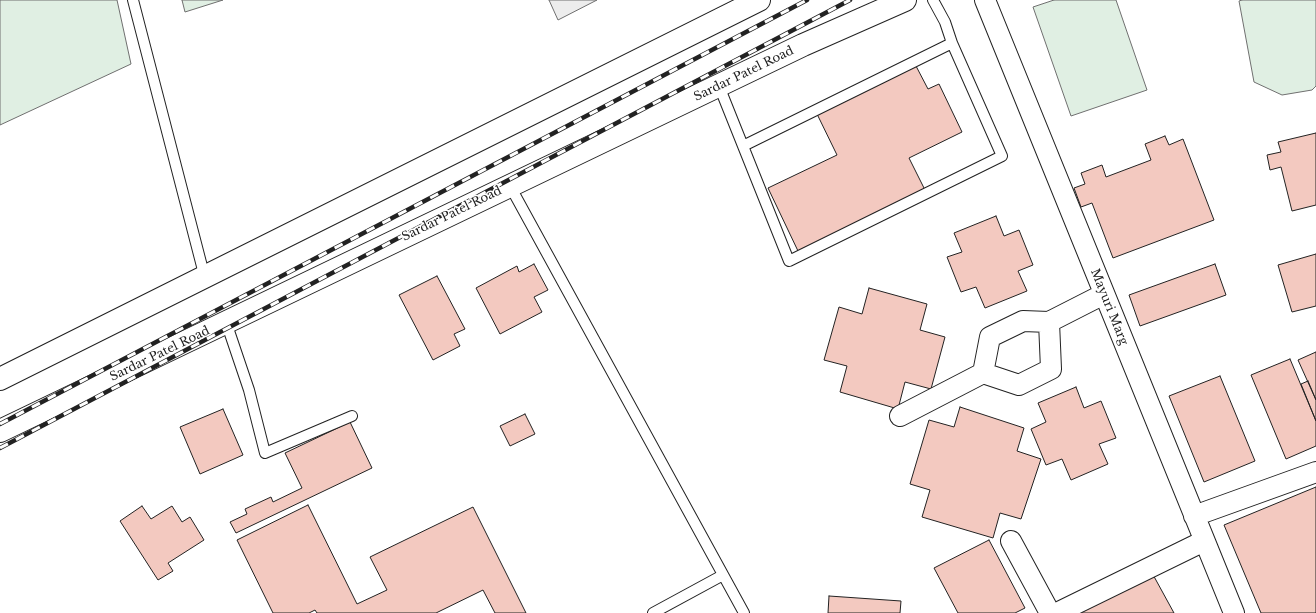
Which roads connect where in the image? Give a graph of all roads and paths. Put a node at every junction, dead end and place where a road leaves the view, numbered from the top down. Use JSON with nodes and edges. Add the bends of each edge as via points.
{"nodes":[{"id":1,"x":133,"y":0,"type":"edge"},
{"id":2,"x":759,"y":0,"type":"edge"},
{"id":3,"x":905,"y":0,"type":"edge"},
{"id":4,"x":933,"y":0,"type":"edge"},
{"id":5,"x":985,"y":0,"type":"edge"},
{"id":6,"x":952,"y":43,"type":"junction"},
{"id":7,"x":719,"y":86,"type":"junction"},
{"id":8,"x":743,"y":146,"type":"junction"},
{"id":9,"x":510,"y":186,"type":"junction"},
{"id":10,"x":205,"y":278,"type":"junction"},
{"id":11,"x":1104,"y":294,"type":"junction"},
{"id":12,"x":226,"y":322,"type":"junction"},
{"id":13,"x":1049,"y":322,"type":"junction"},
{"id":14,"x":983,"y":373,"type":"junction"},
{"id":15,"x":0,"y":379,"type":"edge"},
{"id":16,"x":352,"y":416,"type":"dead end"},
{"id":17,"x":900,"y":416,"type":"dead end"},
{"id":18,"x":0,"y":431,"type":"edge"},
{"id":19,"x":1316,"y":472,"type":"edge"},
{"id":20,"x":1194,"y":516,"type":"junction"},
{"id":21,"x":1011,"y":541,"type":"dead end"},
{"id":22,"x":1204,"y":541,"type":"junction"},
{"id":23,"x":722,"y":575,"type":"junction"},
{"id":24,"x":653,"y":613,"type":"edge"},
{"id":25,"x":744,"y":613,"type":"edge"},
{"id":26,"x":1050,"y":613,"type":"edge"},
{"id":27,"x":1058,"y":613,"type":"edge"},
{"id":28,"x":1234,"y":613,"type":"edge"}],
"edges":[{"from":1,"to":10,"type":"lane"},
{"from":2,"to":10,"type":"main road"},
{"from":3,"to":7,"type":"main road","name":"Sardar Patel Road"},
{"from":4,"to":6,"type":"lane","via":[[945,22]]},
{"from":5,"to":11,"type":"street","name":"Mayuri Marg"},
{"from":6,"to":8,"type":"lane"},
{"from":6,"to":8,"type":"lane","via":[[1002,156],[789,261]]},
{"from":7,"to":8,"type":"lane"},
{"from":7,"to":9,"type":"main road","name":"Sardar Patel Road"},
{"from":9,"to":12,"type":"main road","name":"Sardar Patel Road"},
{"from":9,"to":23,"type":"lane"},
{"from":10,"to":15,"type":"main road"},
{"from":11,"to":13,"type":"street"},
{"from":11,"to":20,"type":"street","name":"Mayuri Marg"},
{"from":12,"to":16,"type":"lane","via":[[249,390],[265,453]]},
{"from":12,"to":18,"type":"main road","name":"Sardar Patel Road"},
{"from":13,"to":14,"type":"street","via":[[1023,322],[990,338]]},
{"from":13,"to":14,"type":"street","via":[[1051,369],[1019,385]]},
{"from":14,"to":17,"type":"street"},
{"from":19,"to":20,"type":"street"},
{"from":20,"to":22,"type":"street","name":"Mayuri Marg"},
{"from":21,"to":26,"type":"street"},
{"from":22,"to":27,"type":"street"},
{"from":22,"to":28,"type":"street","name":"Mayuri Marg"},
{"from":23,"to":24,"type":"lane"},
{"from":23,"to":25,"type":"lane"}]}
